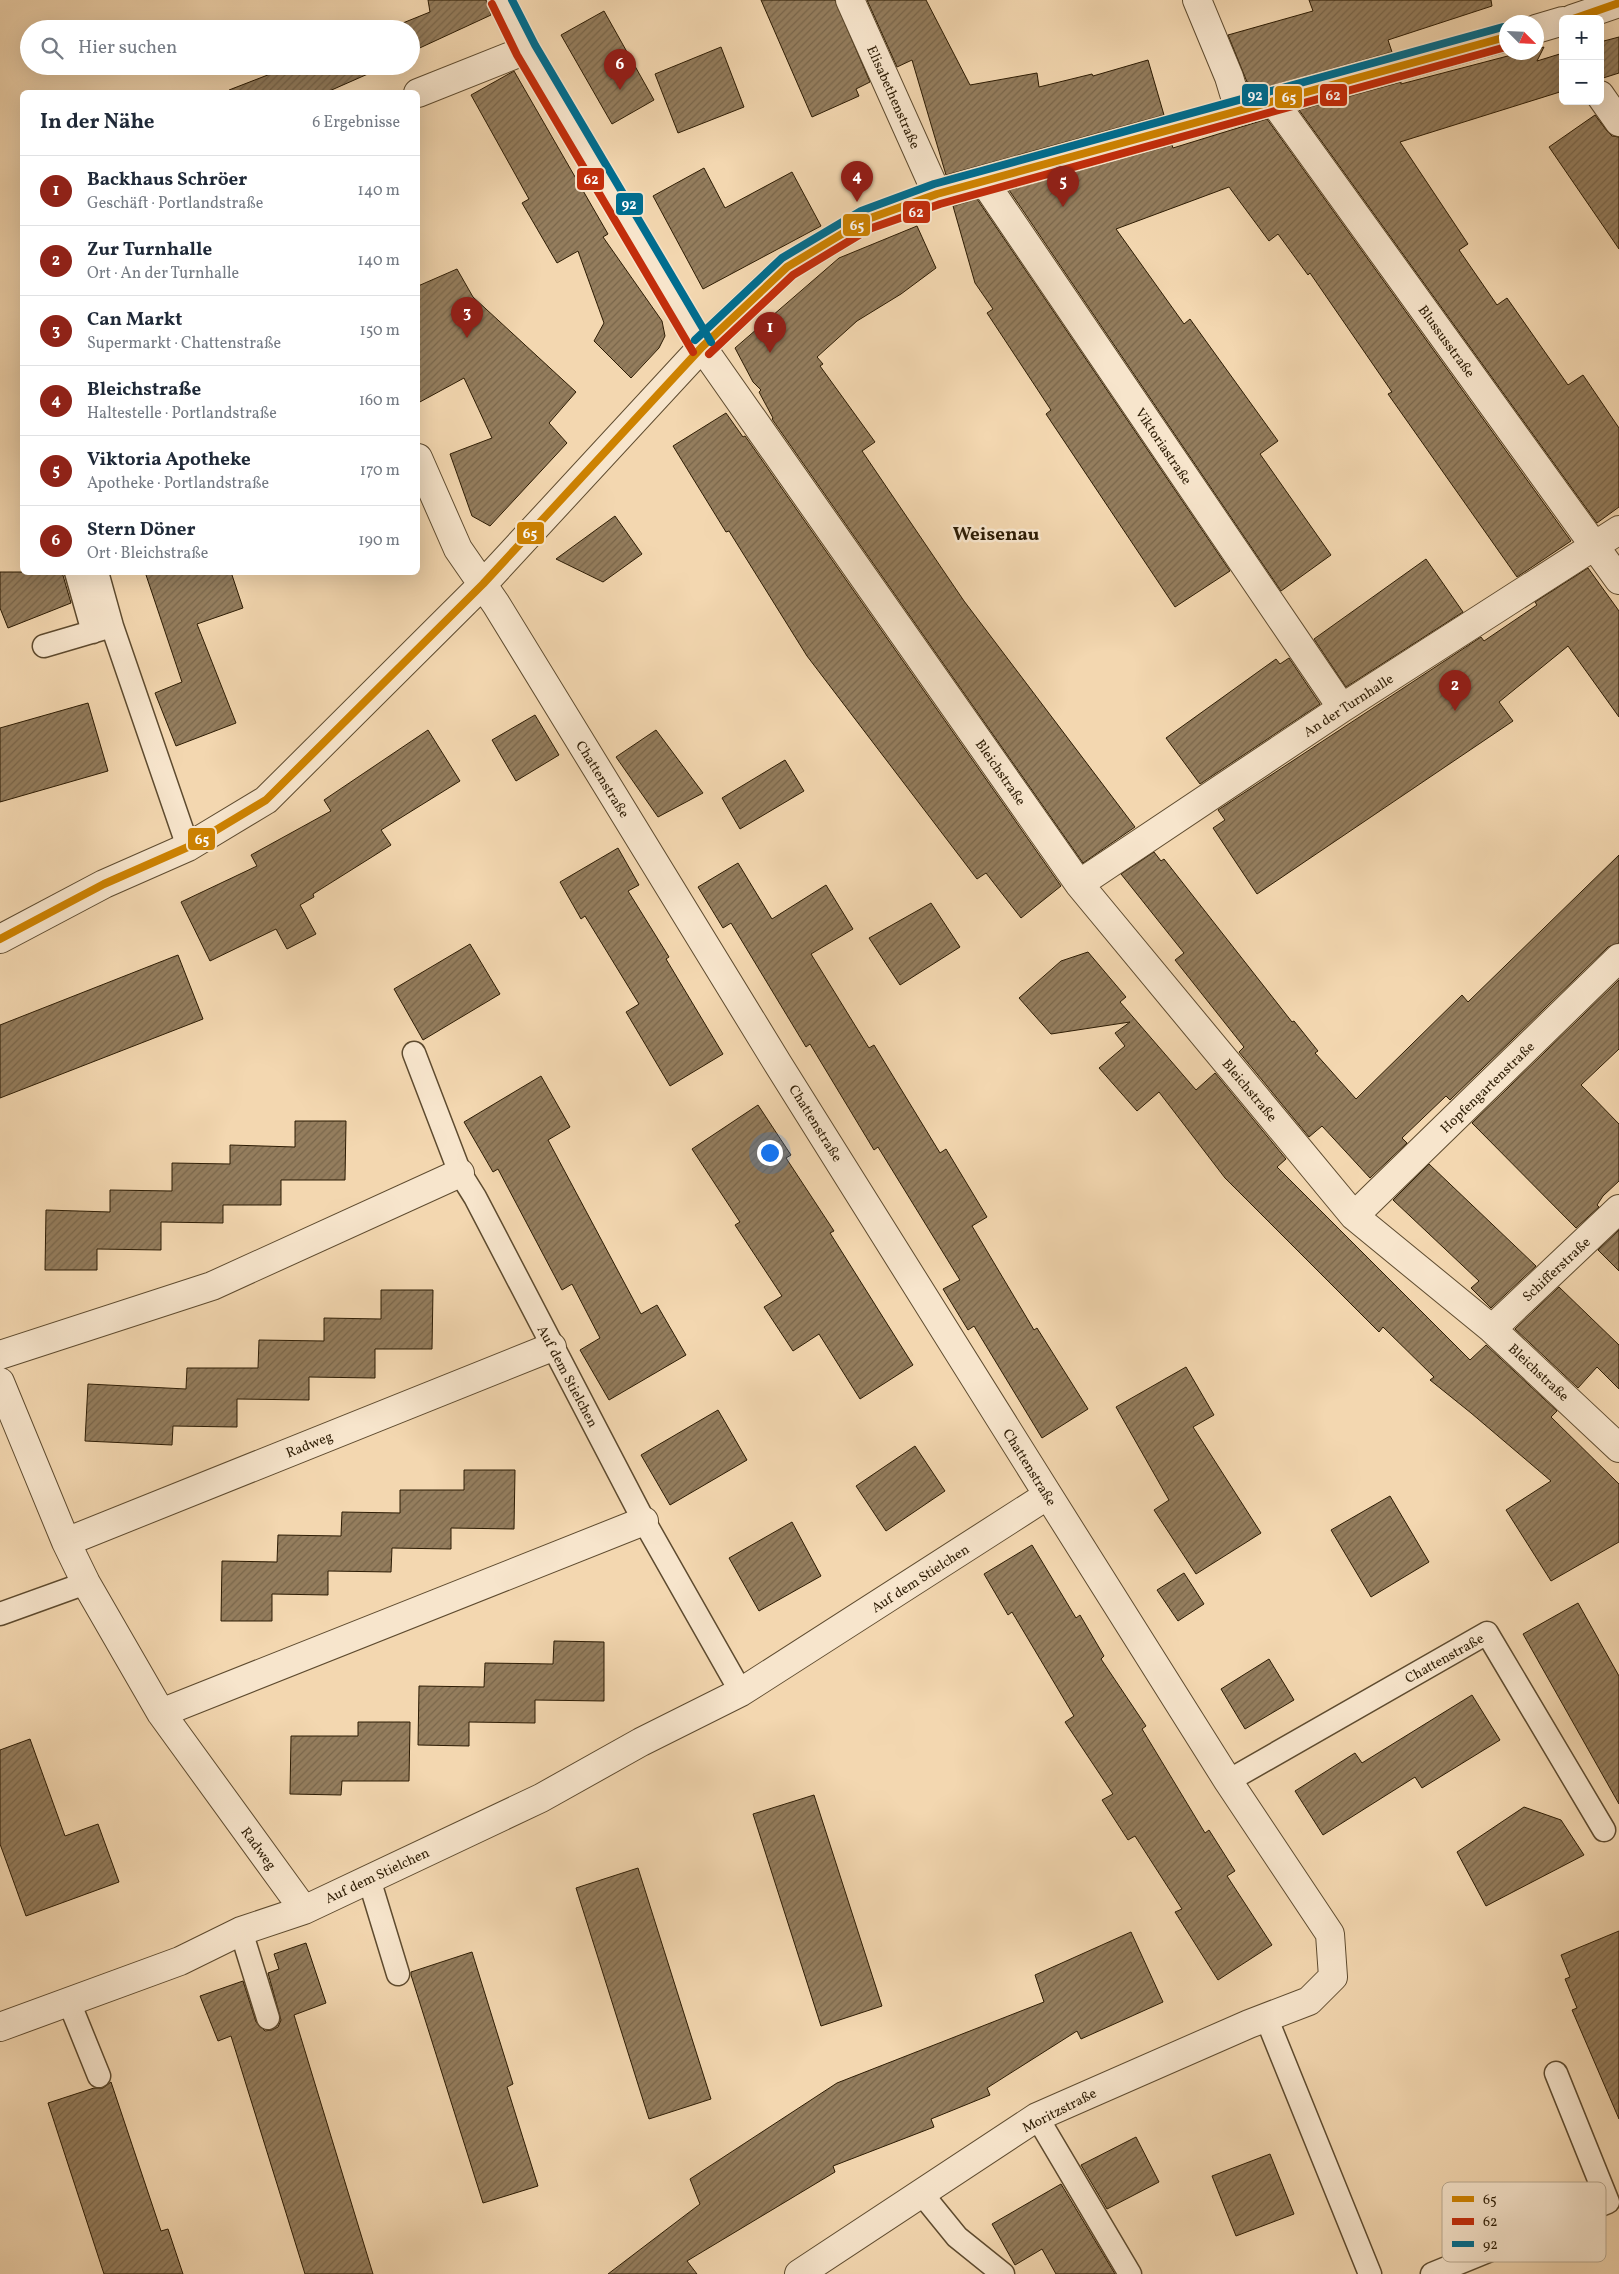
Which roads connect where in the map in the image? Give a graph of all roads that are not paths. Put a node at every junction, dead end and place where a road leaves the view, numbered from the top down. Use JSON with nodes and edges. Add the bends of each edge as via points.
{"nodes":[{"id":1,"x":501,"y":0,"type":"edge"},
{"id":2,"x":850,"y":0,"type":"edge"},
{"id":3,"x":1196,"y":0,"type":"edge"},
{"id":4,"x":1619,"y":3,"type":"edge"},
{"id":5,"x":1581,"y":15,"type":"edge"},
{"id":6,"x":1499,"y":39,"type":"edge"},
{"id":7,"x":526,"y":50,"type":"junction"},
{"id":8,"x":420,"y":92,"type":"edge"},
{"id":9,"x":1604,"y":101,"type":"edge"},
{"id":10,"x":1274,"y":102,"type":"junction"},
{"id":11,"x":1239,"y":110,"type":"junction"},
{"id":12,"x":1619,"y":122,"type":"edge"},
{"id":13,"x":985,"y":183,"type":"junction"},
{"id":14,"x":938,"y":194,"type":"junction"},
{"id":15,"x":702,"y":347,"type":"junction"},
{"id":16,"x":420,"y":463,"type":"edge"},
{"id":17,"x":1619,"y":530,"type":"edge"},
{"id":18,"x":1595,"y":547,"type":"junction"},
{"id":19,"x":77,"y":575,"type":"edge"},
{"id":20,"x":97,"y":575,"type":"edge"},
{"id":21,"x":1619,"y":580,"type":"edge"},
{"id":22,"x":483,"y":584,"type":"junction"},
{"id":23,"x":103,"y":629,"type":"junction"},
{"id":24,"x":44,"y":646,"type":"dead end"},
{"id":25,"x":1342,"y":708,"type":"junction"},
{"id":26,"x":188,"y":847,"type":"junction"},
{"id":27,"x":1079,"y":884,"type":"junction"},
{"id":28,"x":0,"y":939,"type":"edge"},
{"id":29,"x":1619,"y":958,"type":"edge"},
{"id":30,"x":414,"y":1053,"type":"dead end"},
{"id":31,"x":460,"y":1173,"type":"junction"},
{"id":32,"x":1619,"y":1209,"type":"edge"},
{"id":33,"x":1354,"y":1216,"type":"junction"},
{"id":34,"x":1492,"y":1329,"type":"junction"},
{"id":35,"x":552,"y":1346,"type":"junction"},
{"id":36,"x":0,"y":1355,"type":"edge"},
{"id":37,"x":0,"y":1382,"type":"edge"},
{"id":38,"x":1619,"y":1448,"type":"edge"},
{"id":39,"x":1048,"y":1495,"type":"junction"},
{"id":40,"x":644,"y":1521,"type":"junction"},
{"id":41,"x":66,"y":1542,"type":"junction"},
{"id":42,"x":86,"y":1583,"type":"junction"},
{"id":43,"x":0,"y":1614,"type":"edge"},
{"id":44,"x":741,"y":1692,"type":"junction"},
{"id":45,"x":161,"y":1713,"type":"junction"},
{"id":46,"x":1228,"y":1781,"type":"junction"},
{"id":47,"x":1604,"y":1830,"type":"dead end"},
{"id":48,"x":369,"y":1879,"type":"junction"},
{"id":49,"x":304,"y":1910,"type":"junction"},
{"id":50,"x":241,"y":1931,"type":"junction"},
{"id":51,"x":398,"y":1974,"type":"dead end"},
{"id":52,"x":1334,"y":1977,"type":"joint"},
{"id":53,"x":69,"y":2002,"type":"junction"},
{"id":54,"x":1266,"y":2017,"type":"junction"},
{"id":55,"x":268,"y":2018,"type":"dead end"},
{"id":56,"x":0,"y":2027,"type":"edge"},
{"id":57,"x":1556,"y":2073,"type":"dead end"},
{"id":58,"x":99,"y":2076,"type":"dead end"},
{"id":59,"x":1038,"y":2117,"type":"junction"},
{"id":60,"x":1600,"y":2182,"type":"edge"},
{"id":61,"x":922,"y":2194,"type":"junction"},
{"id":62,"x":1461,"y":2262,"type":"edge"},
{"id":63,"x":816,"y":2270,"type":"edge"},
{"id":64,"x":1003,"y":2274,"type":"edge"},
{"id":65,"x":1130,"y":2274,"type":"edge"},
{"id":66,"x":1370,"y":2274,"type":"edge"},
{"id":67,"x":1432,"y":2274,"type":"edge"}],
"edges":[{"from":1,"to":7,"type":"street","name":"Bleichstraße"},
{"from":2,"to":14,"type":"street","name":"Elisabethenstraße"},
{"from":3,"to":11,"type":"street","via":[[1229,77]]},
{"from":4,"to":5,"type":"street"},
{"from":6,"to":10,"type":"street"},
{"from":7,"to":8,"type":"street"},
{"from":7,"to":15,"type":"street","name":"Bleichstraße"},
{"from":9,"to":12,"type":"street"},
{"from":10,"to":11,"type":"street"},
{"from":10,"to":18,"type":"street","name":"Blussusstraße"},
{"from":11,"to":13,"type":"street"},
{"from":13,"to":14,"type":"street"},
{"from":13,"to":25,"type":"street","name":"Viktoriastraße"},
{"from":14,"to":15,"type":"street","via":[[865,220],[787,267]]},
{"from":15,"to":22,"type":"street"},
{"from":15,"to":27,"type":"street","name":"Bleichstraße"},
{"from":16,"to":22,"type":"street","name":"Chattenstraße","via":[[458,549]]},
{"from":17,"to":18,"type":"street","name":"An der Turnhalle"},
{"from":18,"to":21,"type":"street","name":"Blussusstraße"},
{"from":18,"to":25,"type":"street","name":"An der Turnhalle"},
{"from":19,"to":23,"type":"lane"},
{"from":20,"to":23,"type":"lane"},
{"from":22,"to":26,"type":"street","via":[[266,800]]},
{"from":22,"to":39,"type":"street","name":"Chattenstraße"},
{"from":23,"to":24,"type":"lane"},
{"from":23,"to":26,"type":"lane"},
{"from":25,"to":27,"type":"street","name":"An der Turnhalle"},
{"from":26,"to":28,"type":"street","via":[[104,884]]},
{"from":27,"to":33,"type":"street","name":"Bleichstraße"},
{"from":29,"to":33,"type":"street","name":"Hopfengartenstraße"},
{"from":30,"to":31,"type":"lane","name":"Auf dem Stielchen"},
{"from":31,"to":35,"type":"lane","name":"Auf dem Stielchen"},
{"from":31,"to":36,"type":"street","via":[[212,1286]]},
{"from":32,"to":34,"type":"street","name":"Schifferstraße"},
{"from":33,"to":34,"type":"street","name":"Bleichstraße"},
{"from":34,"to":38,"type":"street","name":"Bleichstraße"},
{"from":35,"to":40,"type":"lane","name":"Auf dem Stielchen"},
{"from":35,"to":41,"type":"street","name":"Radweg"},
{"from":37,"to":41,"type":"street","name":"Radweg"},
{"from":39,"to":44,"type":"street","name":"Auf dem Stielchen"},
{"from":39,"to":46,"type":"street","name":"Chattenstraße"},
{"from":40,"to":44,"type":"lane","name":"Auf dem Stielchen"},
{"from":40,"to":45,"type":"street"},
{"from":41,"to":42,"type":"street","name":"Radweg"},
{"from":42,"to":43,"type":"lane"},
{"from":42,"to":45,"type":"street","name":"Radweg"},
{"from":44,"to":48,"type":"street","name":"Auf dem Stielchen","via":[[641,1742],[541,1798]]},
{"from":45,"to":49,"type":"street","name":"Radweg"},
{"from":46,"to":47,"type":"lane","name":"Chattenstraße","via":[[1487,1633]]},
{"from":46,"to":52,"type":"street","name":"Chattenstraße","via":[[1330,1934]]},
{"from":48,"to":49,"type":"street","name":"Auf dem Stielchen"},
{"from":48,"to":51,"type":"lane"},
{"from":49,"to":50,"type":"street","name":"Auf dem Stielchen"},
{"from":50,"to":53,"type":"street","name":"Auf dem Stielchen","via":[[180,1961]]},
{"from":50,"to":55,"type":"lane"},
{"from":52,"to":54,"type":"street","name":"Moritzstraße","via":[[1309,2001]]},
{"from":53,"to":56,"type":"street","name":"Auf dem Stielchen"},
{"from":53,"to":58,"type":"lane"},
{"from":54,"to":59,"type":"street","name":"Moritzstraße"},
{"from":54,"to":66,"type":"lane"},
{"from":57,"to":60,"type":"lane"},
{"from":59,"to":61,"type":"street","name":"Moritzstraße"},
{"from":59,"to":65,"type":"lane"},
{"from":61,"to":63,"type":"street","name":"Moritzstraße"},
{"from":61,"to":64,"type":"lane","via":[[956,2237]]},
{"from":62,"to":67,"type":"lane"}]}
